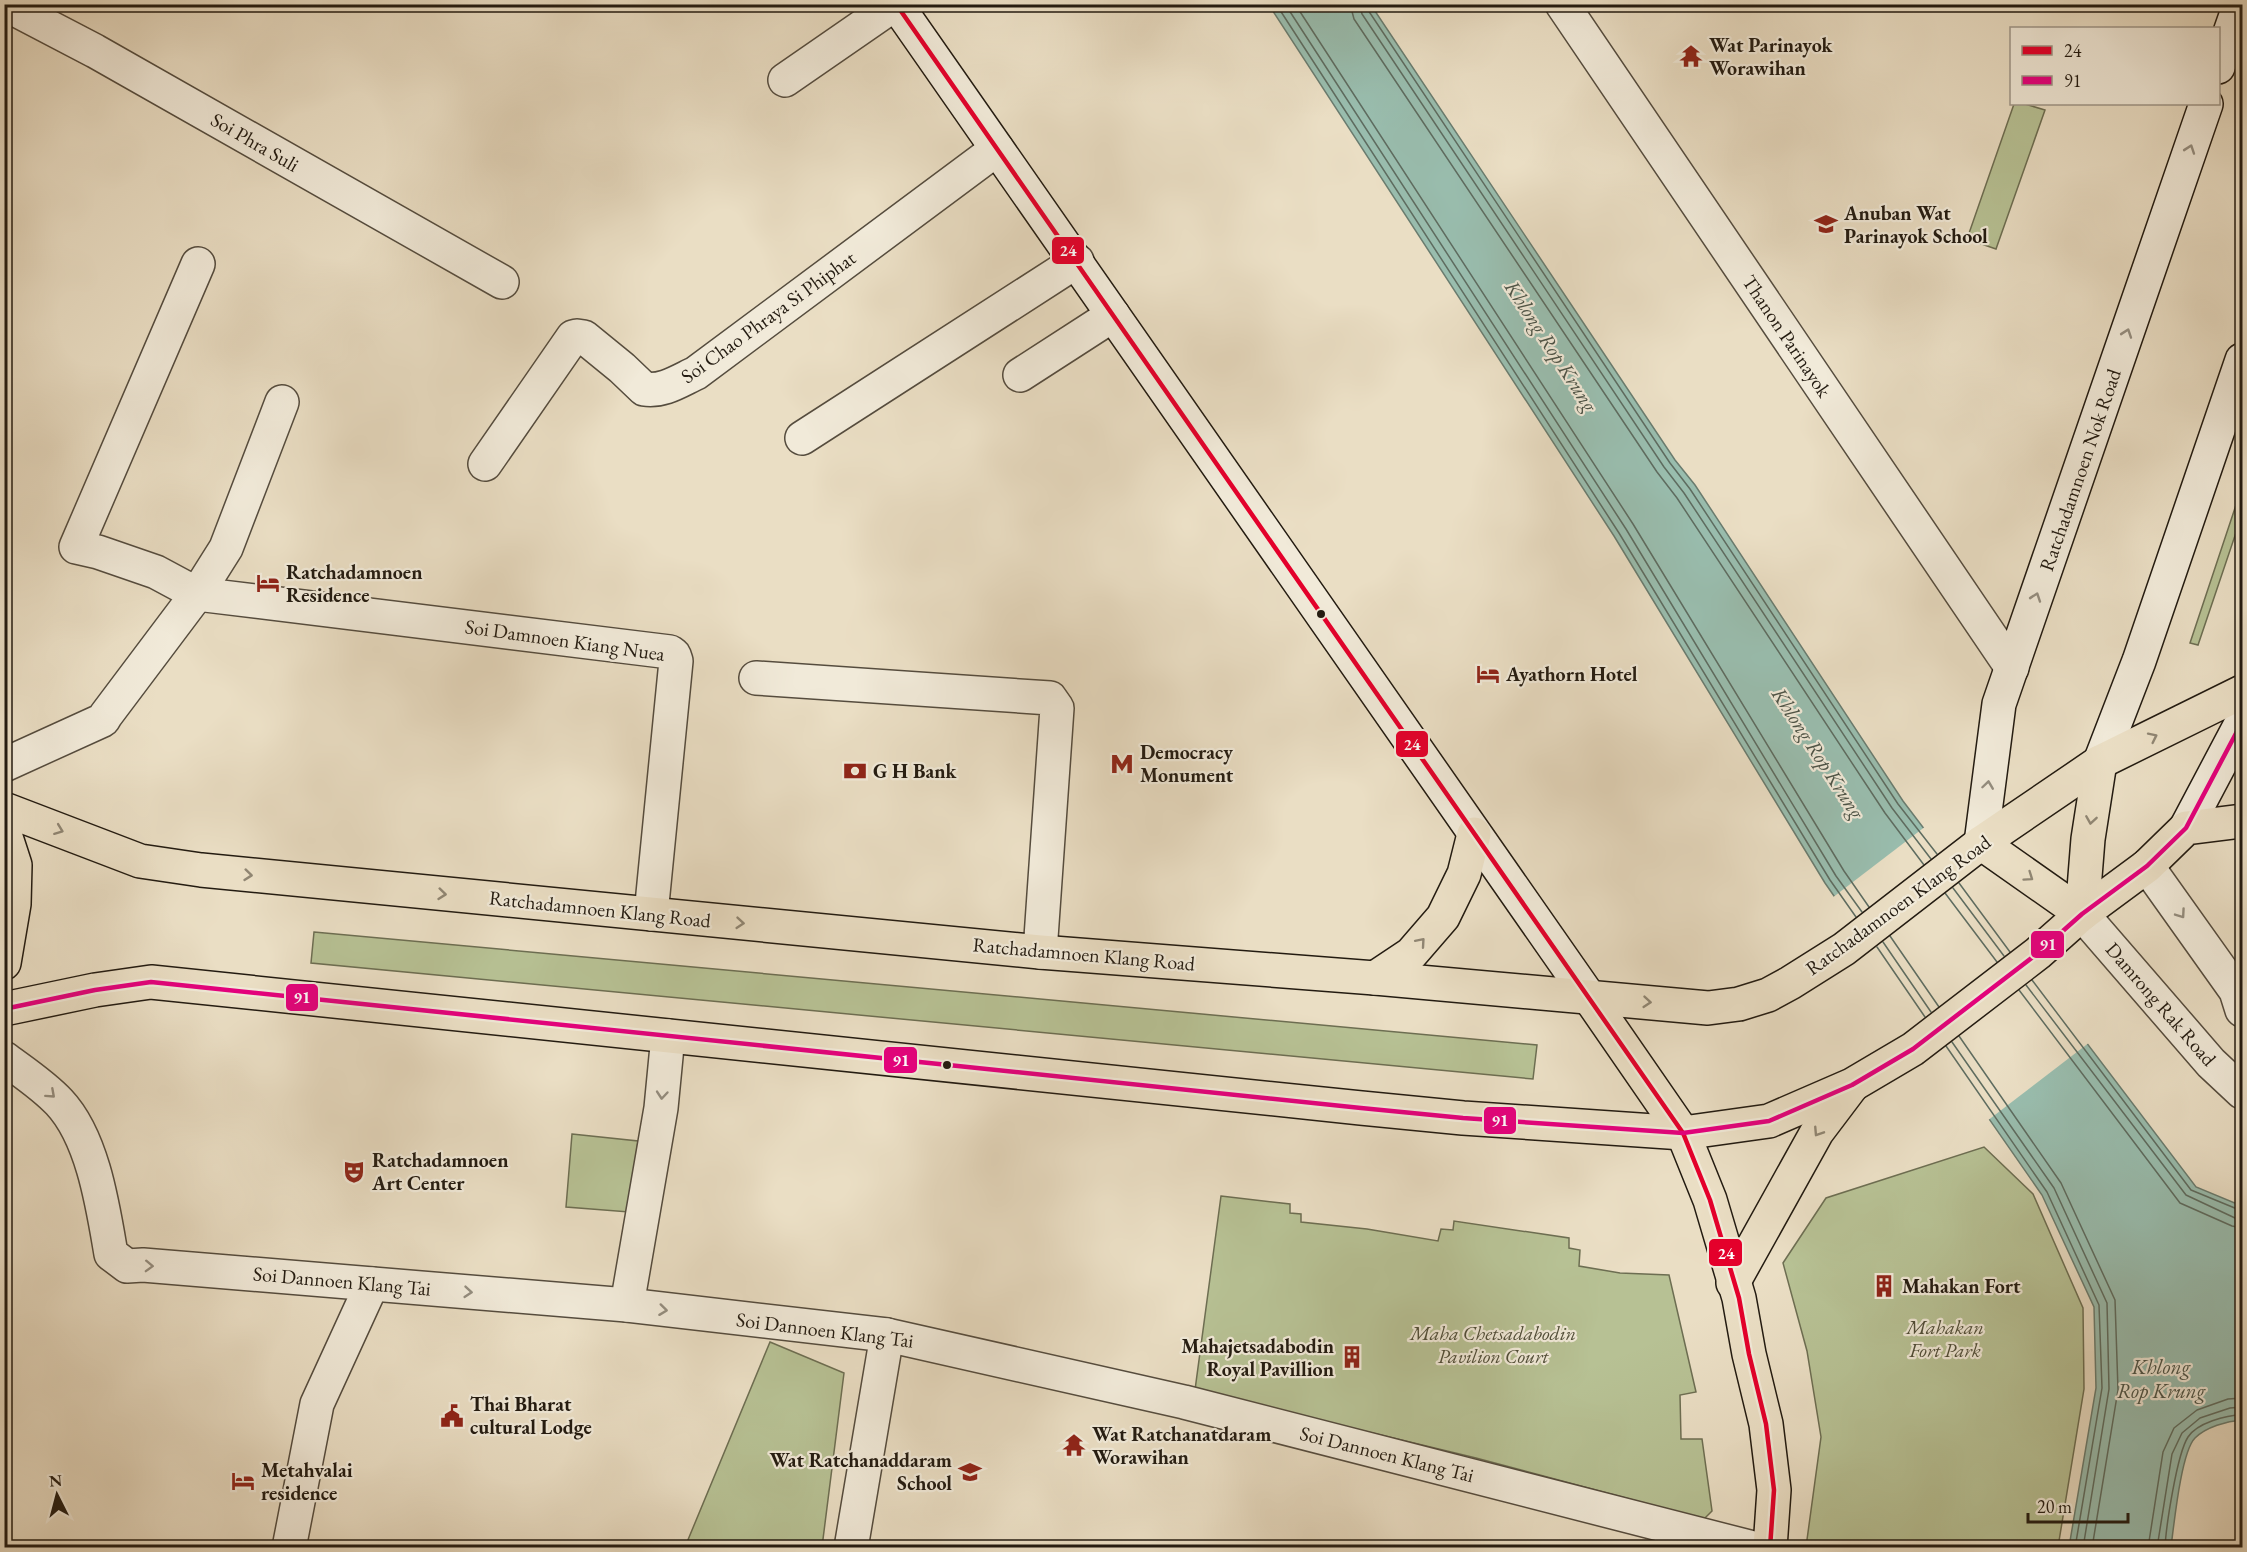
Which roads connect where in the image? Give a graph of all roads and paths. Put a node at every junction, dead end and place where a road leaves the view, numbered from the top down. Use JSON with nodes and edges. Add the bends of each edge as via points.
{"nodes":[{"id":1,"x":5,"y":4,"type":"edge"},
{"id":2,"x":896,"y":4,"type":"edge"},
{"id":3,"x":1562,"y":4,"type":"edge"},
{"id":4,"x":2240,"y":4,"type":"edge"},
{"id":5,"x":48,"y":15,"type":"edge"},
{"id":6,"x":2220,"y":61,"type":"edge"},
{"id":7,"x":785,"y":80,"type":"dead end"},
{"id":8,"x":2206,"y":105,"type":"edge"},
{"id":9,"x":997,"y":149,"type":"junction"},
{"id":10,"x":1077,"y":261,"type":"junction"},
{"id":11,"x":198,"y":264,"type":"dead end"},
{"id":12,"x":502,"y":282,"type":"dead end"},
{"id":13,"x":1113,"y":315,"type":"junction"},
{"id":14,"x":2242,"y":360,"type":"edge"},
{"id":15,"x":1020,"y":375,"type":"dead end"},
{"id":16,"x":282,"y":402,"type":"dead end"},
{"id":17,"x":802,"y":438,"type":"dead end"},
{"id":18,"x":485,"y":464,"type":"dead end"},
{"id":19,"x":197,"y":594,"type":"junction"},
{"id":20,"x":2012,"y":668,"type":"junction"},
{"id":21,"x":756,"y":678,"type":"dead end"},
{"id":22,"x":2242,"y":692,"type":"edge"},
{"id":23,"x":2242,"y":722,"type":"edge"},
{"id":24,"x":2100,"y":762,"type":"junction"},
{"id":25,"x":4,"y":765,"type":"edge"},
{"id":26,"x":4,"y":810,"type":"edge"},
{"id":27,"x":2242,"y":821,"type":"edge"},
{"id":28,"x":2186,"y":828,"type":"junction"},
{"id":29,"x":4,"y":831,"type":"edge"},
{"id":30,"x":1474,"y":834,"type":"junction"},
{"id":31,"x":1973,"y":849,"type":"junction"},
{"id":32,"x":2147,"y":866,"type":"junction"},
{"id":33,"x":651,"y":914,"type":"junction"},
{"id":34,"x":2082,"y":914,"type":"junction"},
{"id":35,"x":1040,"y":952,"type":"junction"},
{"id":36,"x":4,"y":963,"type":"edge"},
{"id":37,"x":1376,"y":978,"type":"junction"},
{"id":38,"x":1589,"y":997,"type":"junction"},
{"id":39,"x":4,"y":1009,"type":"edge"},
{"id":40,"x":2242,"y":1010,"type":"edge"},
{"id":41,"x":668,"y":1036,"type":"junction"},
{"id":42,"x":4,"y":1058,"type":"edge"},
{"id":43,"x":1852,"y":1085,"type":"junction"},
{"id":44,"x":2242,"y":1092,"type":"edge"},
{"id":45,"x":1683,"y":1133,"type":"junction"},
{"id":46,"x":1733,"y":1283,"type":"junction"},
{"id":47,"x":372,"y":1284,"type":"junction"},
{"id":48,"x":627,"y":1305,"type":"junction"},
{"id":49,"x":887,"y":1335,"type":"junction"},
{"id":50,"x":289,"y":1548,"type":"edge"},
{"id":51,"x":851,"y":1548,"type":"edge"},
{"id":52,"x":1753,"y":1548,"type":"edge"},
{"id":53,"x":1770,"y":1548,"type":"edge"}],
"edges":[{"from":1,"to":5,"type":"street","name":"Soi Phra Suli"},
{"from":2,"to":7,"type":"street"},
{"from":2,"to":9,"type":"street"},
{"from":3,"to":20,"type":"street","name":"Thanon Parinayok"},
{"from":4,"to":6,"type":"street"},
{"from":5,"to":12,"type":"street","name":"Soi Phra Suli","via":[[95,51]]},
{"from":20,"to":8,"type":"street","name":"Ratchadamnoen Nok Road","one_way":true},
{"from":9,"to":10,"type":"street"},
{"from":9,"to":18,"type":"street","name":"Soi Chao Phraya Si Phiphat","via":[[696,373],[672,385],[660,390],[644,389],[584,337],[573,337]]},
{"from":10,"to":13,"type":"street"},
{"from":10,"to":17,"type":"street"},
{"from":11,"to":19,"type":"street","via":[[76,547],[156,572]]},
{"from":13,"to":15,"type":"street"},
{"from":13,"to":30,"type":"street"},
{"from":14,"to":24,"type":"street","via":[[2139,661]]},
{"from":16,"to":19,"type":"street","via":[[226,548]]},
{"from":19,"to":25,"type":"street","via":[[102,720]]},
{"from":19,"to":33,"type":"street","name":"Soi Damnoen Kiang Nuea","via":[[670,652],[676,661]]},
{"from":31,"to":20,"type":"street","name":"Ratchadamnoen Nok Road","one_way":true,"via":[[1999,704]]},
{"from":21,"to":35,"type":"street","via":[[1044,697],[1054,702],[1057,708]]},
{"from":24,"to":22,"type":"main road","name":"Ratchadamnoen Klang Road","one_way":true},
{"from":23,"to":28,"type":"street"},
{"from":24,"to":31,"type":"main road","name":"Ratchadamnoen Klang Road"},
{"from":24,"to":34,"type":"main road","one_way":true},
{"from":26,"to":33,"type":"main road","name":"Ratchadamnoen Klang Road","one_way":true,"via":[[141,861]]},
{"from":27,"to":28,"type":"main road"},
{"from":28,"to":32,"type":"main road"},
{"from":29,"to":36,"type":"main road","via":[[15,865],[14,904]]},
{"from":37,"to":30,"type":"main road","one_way":true,"via":[[1412,954],[1443,917],[1464,874]]},
{"from":30,"to":38,"type":"street"},
{"from":31,"to":34,"type":"main road","one_way":true},
{"from":38,"to":31,"type":"main road","name":"Ratchadamnoen Klang Road","one_way":true,"via":[[1708,1008],[1739,1004],[1768,994],[1844,949]]},
{"from":32,"to":34,"type":"main road"},
{"from":32,"to":40,"type":"street","one_way":true,"via":[[2236,991]]},
{"from":33,"to":35,"type":"main road","name":"Ratchadamnoen Klang Road","one_way":true},
{"from":34,"to":43,"type":"main road","via":[[2038,953],[1913,1049]]},
{"from":34,"to":44,"type":"street","name":"Damrong Rak Road","via":[[2211,1063]]},
{"from":35,"to":37,"type":"main road","name":"Ratchadamnoen Klang Road"},
{"from":37,"to":38,"type":"main road","name":"Ratchadamnoen Klang Road"},
{"from":38,"to":45,"type":"main road"},
{"from":39,"to":41,"type":"main road","via":[[151,982]]},
{"from":41,"to":45,"type":"main road","via":[[1463,1118]]},
{"from":41,"to":48,"type":"street","one_way":true,"via":[[661,1108]]},
{"from":42,"to":47,"type":"street","name":"Soi Dannoen Klang Tai","one_way":true,"via":[[43,1087],[69,1115],[88,1152],[111,1254],[127,1266]]},
{"from":43,"to":45,"type":"main road","via":[[1769,1121]]},
{"from":43,"to":46,"type":"main road","one_way":true,"via":[[1817,1132]]},
{"from":45,"to":46,"type":"main road","via":[[1710,1200]]},
{"from":46,"to":53,"type":"main road","via":[[1766,1424],[1774,1490]]},
{"from":47,"to":48,"type":"street","name":"Soi Dannoen Klang Tai","one_way":true},
{"from":47,"to":50,"type":"street","via":[[317,1404]]},
{"from":48,"to":49,"type":"street","name":"Soi Dannoen Klang Tai","one_way":true},
{"from":49,"to":51,"type":"street"},
{"from":49,"to":52,"type":"street","name":"Soi Dannoen Klang Tai","via":[[1184,1402]]}]}
